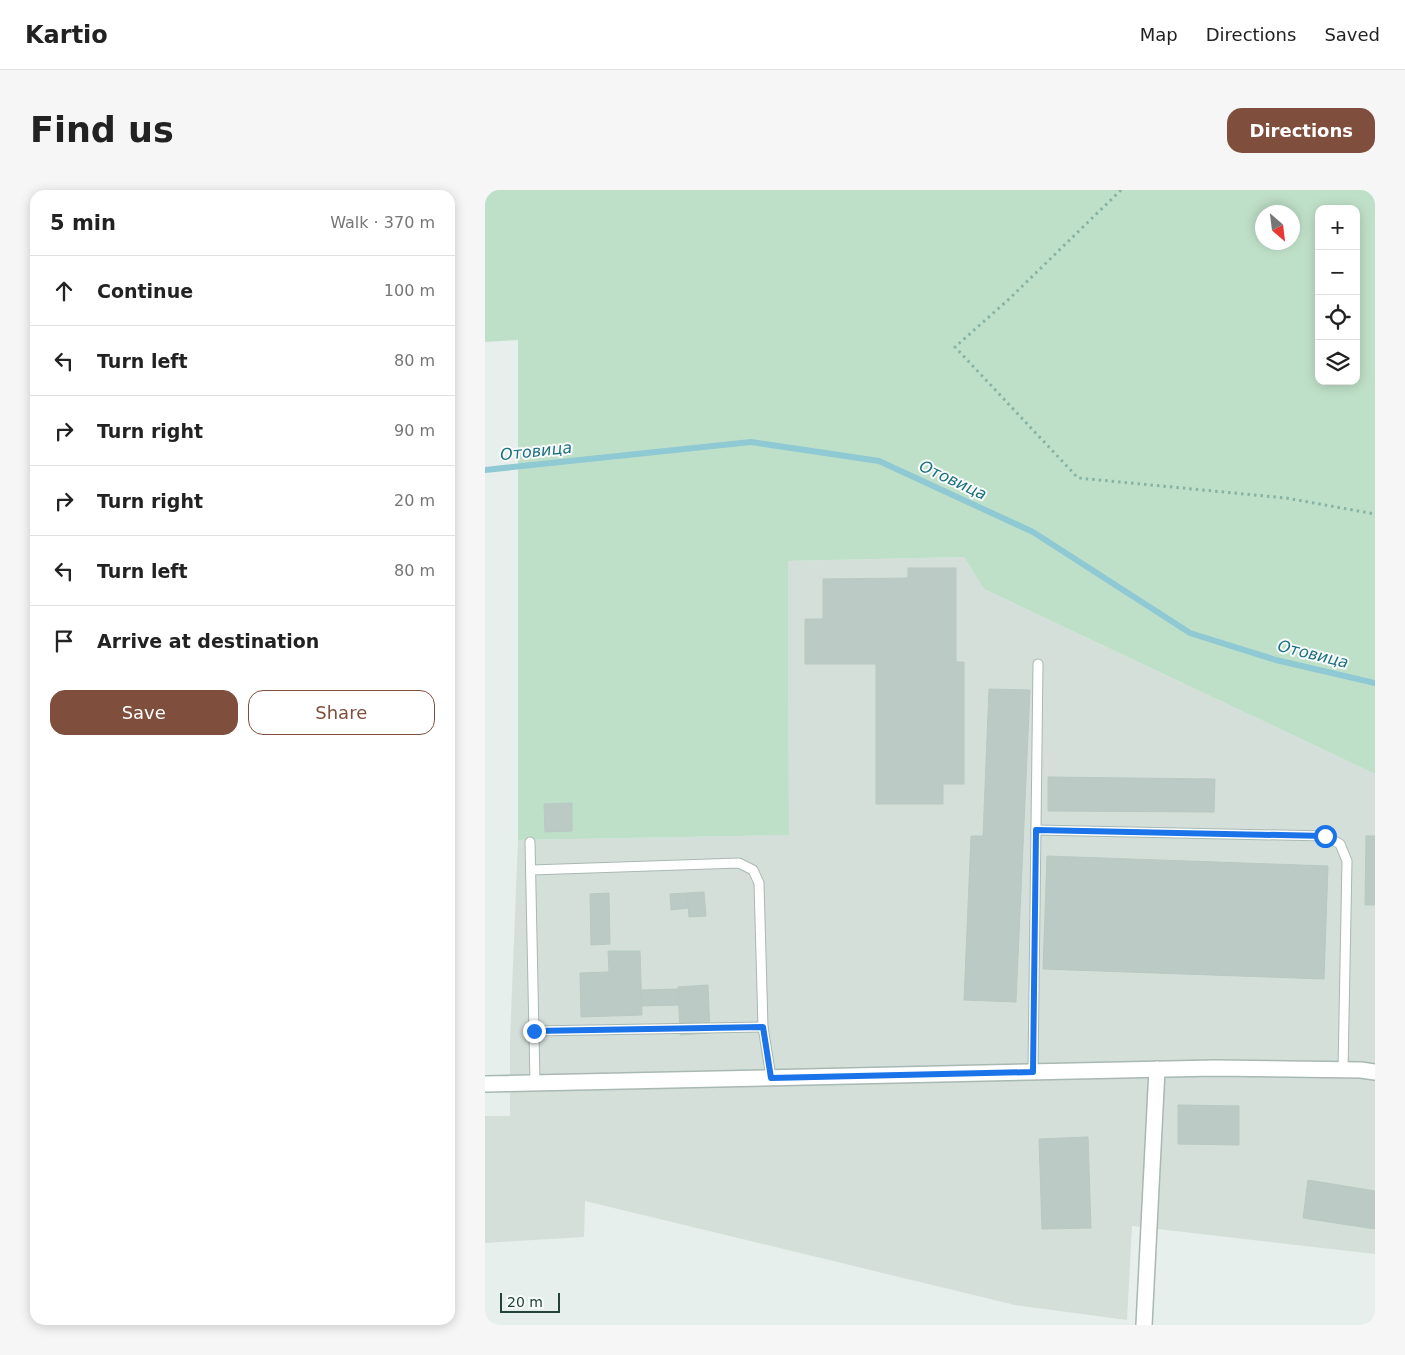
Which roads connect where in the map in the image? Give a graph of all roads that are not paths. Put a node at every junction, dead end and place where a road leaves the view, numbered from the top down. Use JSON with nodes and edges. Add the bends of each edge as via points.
{"nodes":[{"id":1,"x":1038,"y":664,"type":"dead end"},
{"id":2,"x":1036,"y":830,"type":"junction"},
{"id":3,"x":530,"y":842,"type":"dead end"},
{"id":4,"x":531,"y":870,"type":"junction"},
{"id":5,"x":763,"y":1027,"type":"junction"},
{"id":6,"x":534,"y":1031,"type":"junction"},
{"id":7,"x":1157,"y":1069,"type":"junction"},
{"id":8,"x":1343,"y":1070,"type":"junction"},
{"id":9,"x":1033,"y":1072,"type":"junction"},
{"id":10,"x":1375,"y":1072,"type":"edge"},
{"id":11,"x":771,"y":1078,"type":"junction"},
{"id":12,"x":535,"y":1083,"type":"junction"},
{"id":13,"x":485,"y":1084,"type":"edge"},
{"id":14,"x":1145,"y":1325,"type":"edge"}],
"edges":[{"from":1,"to":2,"type":"lane"},
{"from":2,"to":8,"type":"lane","via":[[1325,836],[1340,844],[1347,861]]},
{"from":2,"to":9,"type":"lane"},
{"from":3,"to":4,"type":"lane"},
{"from":4,"to":5,"type":"lane","via":[[739,864],[753,870],[759,883]]},
{"from":4,"to":6,"type":"lane"},
{"from":5,"to":6,"type":"lane"},
{"from":5,"to":11,"type":"lane"},
{"from":6,"to":12,"type":"lane"},
{"from":7,"to":8,"type":"street"},
{"from":7,"to":9,"type":"street"},
{"from":7,"to":14,"type":"street"},
{"from":8,"to":10,"type":"street"},
{"from":9,"to":11,"type":"street"},
{"from":11,"to":12,"type":"street"},
{"from":12,"to":13,"type":"street"}]}
